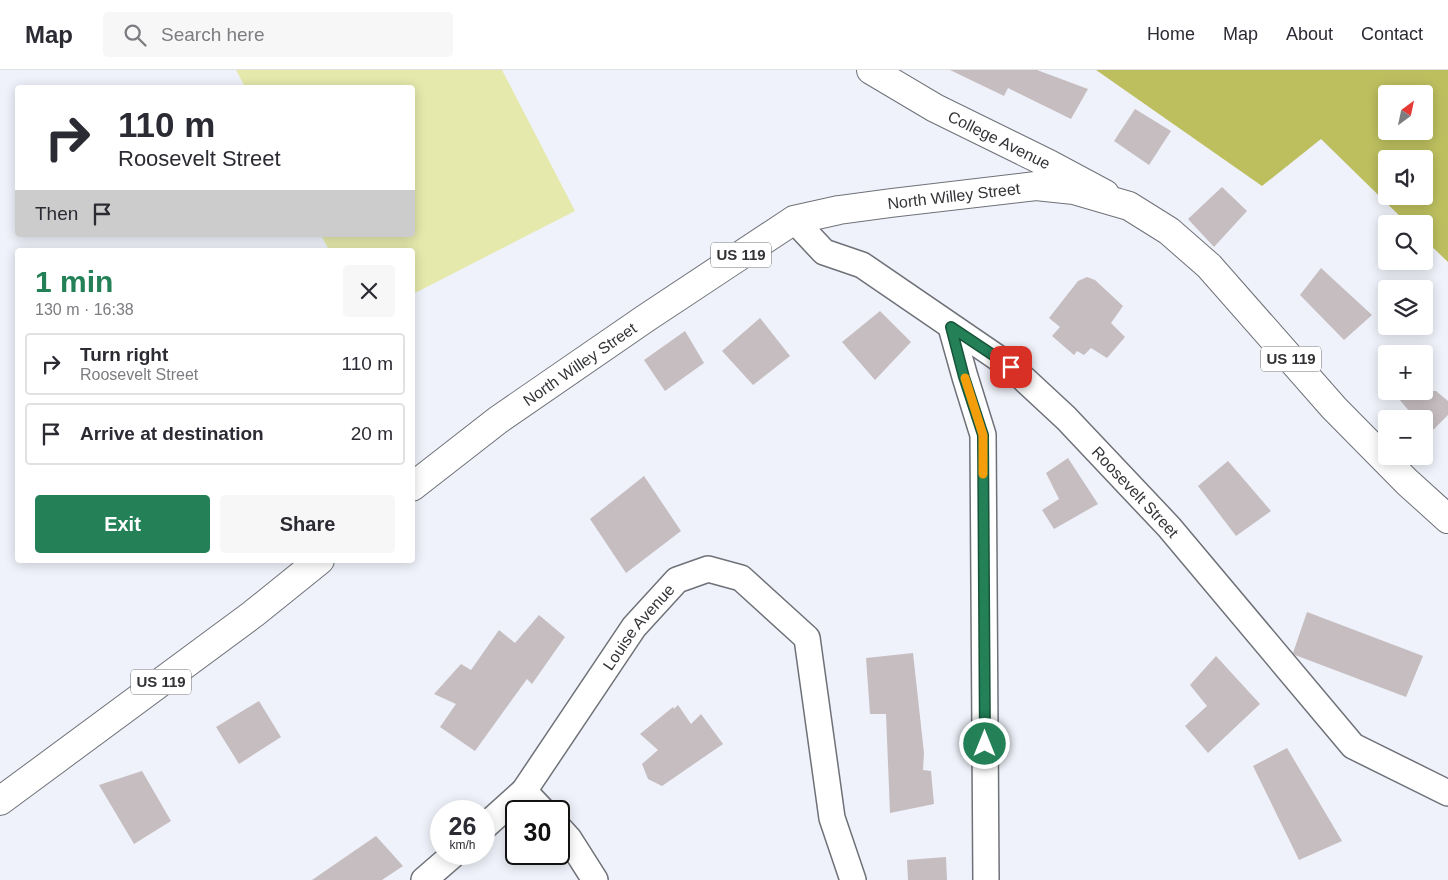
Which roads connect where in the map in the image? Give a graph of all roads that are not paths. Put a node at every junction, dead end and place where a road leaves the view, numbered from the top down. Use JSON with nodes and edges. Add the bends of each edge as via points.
{"nodes":[{"id":1,"x":871,"y":70,"type":"edge"},
{"id":2,"x":1129,"y":206,"type":"junction"},
{"id":3,"x":794,"y":220,"type":"junction"},
{"id":4,"x":951,"y":327,"type":"junction"},
{"id":5,"x":415,"y":485,"type":"edge"},
{"id":6,"x":1448,"y":519,"type":"edge"},
{"id":7,"x":316,"y":563,"type":"edge"},
{"id":8,"x":524,"y":791,"type":"junction"},
{"id":9,"x":1448,"y":793,"type":"edge"},
{"id":10,"x":533,"y":800,"type":"edge"},
{"id":11,"x":0,"y":801,"type":"edge"},
{"id":12,"x":495,"y":817,"type":"edge"},
{"id":13,"x":570,"y":841,"type":"edge"},
{"id":14,"x":441,"y":865,"type":"edge"},
{"id":15,"x":424,"y":880,"type":"edge"},
{"id":16,"x":595,"y":880,"type":"edge"},
{"id":17,"x":852,"y":880,"type":"edge"},
{"id":18,"x":986,"y":880,"type":"edge"}],
"edges":[{"from":1,"to":2,"type":"main road","name":"College Avenue","via":[[935,108]]},
{"from":2,"to":3,"type":"main road","name":"North Willey Street","number":"US 119","via":[[1074,190],[1036,186],[839,210]]},
{"from":2,"to":6,"type":"main road","name":"North Willey Street","number":"US 119","via":[[1169,231],[1209,266],[1334,408]]},
{"from":3,"to":4,"type":"street","name":"Roosevelt Street","via":[[824,252],[862,266]]},
{"from":3,"to":5,"type":"main road","name":"North Willey Street","number":"US 119","via":[[498,420]]},
{"from":4,"to":9,"type":"street","name":"Roosevelt Street","via":[[1011,367],[1066,418],[1169,527],[1353,746]]},
{"from":4,"to":18,"type":"street","via":[[983,435]]},
{"from":7,"to":11,"type":"main road","number":"US 119","via":[[253,614]]},
{"from":8,"to":10,"type":"street"},
{"from":8,"to":12,"type":"street","name":"Louise Avenue"},
{"from":8,"to":17,"type":"street","name":"Louise Avenue","via":[[634,627],[677,580],[708,568],[741,578],[807,638],[832,818]]},
{"from":13,"to":16,"type":"street"},
{"from":14,"to":15,"type":"street"}]}
